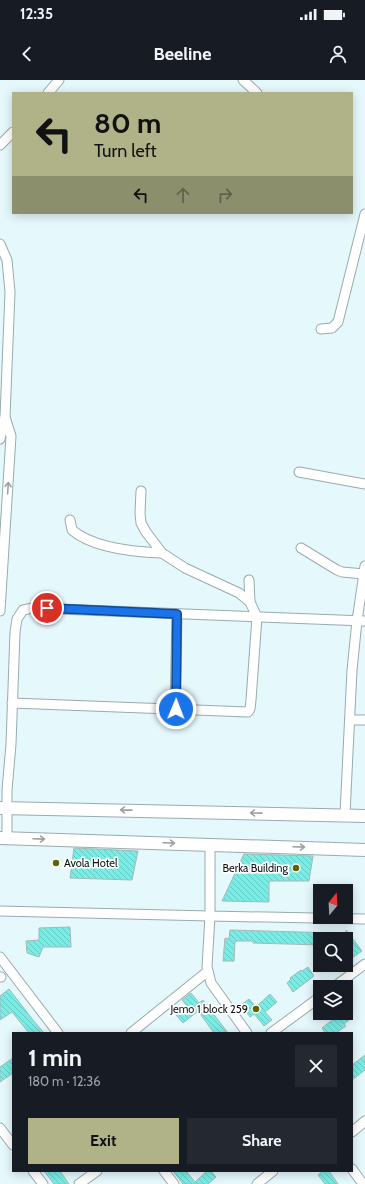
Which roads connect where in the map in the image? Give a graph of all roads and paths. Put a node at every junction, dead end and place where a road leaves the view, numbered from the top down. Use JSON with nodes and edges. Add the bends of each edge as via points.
{"nodes":[{"id":1,"x":60,"y":80,"type":"edge"},
{"id":2,"x":243,"y":80,"type":"edge"},
{"id":3,"x":49,"y":92,"type":"edge"},
{"id":4,"x":255,"y":92,"type":"edge"},
{"id":5,"x":0,"y":131,"type":"edge"},
{"id":6,"x":12,"y":133,"type":"edge"},
{"id":7,"x":3,"y":142,"type":"edge"},
{"id":8,"x":365,"y":214,"type":"edge"},
{"id":9,"x":0,"y":244,"type":"edge"},
{"id":10,"x":321,"y":329,"type":"dead end"},
{"id":11,"x":5,"y":417,"type":"junction"},
{"id":12,"x":0,"y":435,"type":"edge"},
{"id":13,"x":11,"y":436,"type":"junction"},
{"id":14,"x":0,"y":439,"type":"edge"},
{"id":15,"x":299,"y":472,"type":"dead end"},
{"id":16,"x":365,"y":484,"type":"edge"},
{"id":17,"x":141,"y":491,"type":"dead end"},
{"id":18,"x":70,"y":520,"type":"dead end"},
{"id":19,"x":301,"y":548,"type":"dead end"},
{"id":20,"x":162,"y":553,"type":"junction"},
{"id":21,"x":364,"y":577,"type":"edge"},
{"id":22,"x":249,"y":580,"type":"dead end"},
{"id":23,"x":250,"y":602,"type":"junction"},
{"id":24,"x":0,"y":611,"type":"edge"},
{"id":25,"x":177,"y":614,"type":"junction"},
{"id":26,"x":257,"y":617,"type":"junction"},
{"id":27,"x":361,"y":621,"type":"edge"},
{"id":28,"x":12,"y":702,"type":"junction"},
{"id":29,"x":176,"y":709,"type":"junction"},
{"id":30,"x":350,"y":720,"type":"junction"},
{"id":31,"x":365,"y":720,"type":"edge"},
{"id":32,"x":4,"y":808,"type":"edge"},
{"id":33,"x":345,"y":814,"type":"junction"},
{"id":34,"x":365,"y":816,"type":"edge"},
{"id":35,"x":4,"y":838,"type":"edge"},
{"id":36,"x":210,"y":844,"type":"junction"},
{"id":37,"x":365,"y":850,"type":"edge"},
{"id":38,"x":0,"y":911,"type":"edge"},
{"id":39,"x":210,"y":916,"type":"junction"},
{"id":40,"x":365,"y":919,"type":"edge"},
{"id":41,"x":0,"y":957,"type":"edge"},
{"id":42,"x":365,"y":964,"type":"edge"},
{"id":43,"x":208,"y":970,"type":"junction"},
{"id":44,"x":343,"y":980,"type":"edge"},
{"id":45,"x":313,"y":1002,"type":"edge"},
{"id":46,"x":57,"y":1032,"type":"edge"},
{"id":47,"x":132,"y":1032,"type":"edge"},
{"id":48,"x":246,"y":1032,"type":"edge"},
{"id":49,"x":272,"y":1032,"type":"edge"},
{"id":50,"x":365,"y":1121,"type":"edge"},
{"id":51,"x":0,"y":1128,"type":"edge"},
{"id":52,"x":353,"y":1131,"type":"edge"},
{"id":53,"x":12,"y":1144,"type":"edge"},
{"id":54,"x":353,"y":1170,"type":"edge"},
{"id":55,"x":34,"y":1172,"type":"edge"},
{"id":56,"x":96,"y":1172,"type":"edge"},
{"id":57,"x":165,"y":1172,"type":"edge"},
{"id":58,"x":271,"y":1172,"type":"edge"},
{"id":59,"x":43,"y":1184,"type":"edge"},
{"id":60,"x":79,"y":1184,"type":"edge"},
{"id":61,"x":174,"y":1184,"type":"edge"},
{"id":62,"x":257,"y":1184,"type":"edge"},
{"id":63,"x":363,"y":1184,"type":"edge"}],
"edges":[{"from":1,"to":3,"type":"street"},
{"from":2,"to":4,"type":"street"},
{"from":5,"to":7,"type":"street"},
{"from":6,"to":7,"type":"street"},
{"from":8,"to":10,"type":"street","via":[[338,322],[332,328]]},
{"from":9,"to":11,"type":"street","via":[[7,260],[10,292]]},
{"from":11,"to":12,"type":"street"},
{"from":11,"to":13,"type":"street"},
{"from":12,"to":13,"type":"street"},
{"from":12,"to":14,"type":"street"},
{"from":24,"to":13,"type":"street","one_way":true},
{"from":15,"to":16,"type":"street"},
{"from":17,"to":20,"type":"street","via":[[142,523]]},
{"from":18,"to":20,"type":"street","via":[[72,530],[89,541]]},
{"from":19,"to":21,"type":"street","via":[[337,570]]},
{"from":20,"to":23,"type":"street","via":[[185,568],[239,593]]},
{"from":21,"to":27,"type":"street"},
{"from":22,"to":23,"type":"street"},
{"from":23,"to":26,"type":"street"},
{"from":25,"to":26,"type":"street"},
{"from":25,"to":28,"type":"street","via":[[33,608],[23,610],[17,619]]},
{"from":25,"to":29,"type":"street"},
{"from":26,"to":27,"type":"street"},
{"from":26,"to":29,"type":"street","via":[[248,712]]},
{"from":27,"to":30,"type":"street","via":[[352,670]]},
{"from":28,"to":29,"type":"street"},
{"from":28,"to":32,"type":"street","via":[[12,744]]},
{"from":30,"to":31,"type":"street"},
{"from":30,"to":33,"type":"street"},
{"from":33,"to":32,"type":"main road","one_way":true},
{"from":32,"to":35,"type":"street"},
{"from":33,"to":34,"type":"main road"},
{"from":35,"to":36,"type":"main road","one_way":true},
{"from":36,"to":37,"type":"main road","one_way":true},
{"from":36,"to":39,"type":"street"},
{"from":38,"to":39,"type":"street"},
{"from":39,"to":40,"type":"street"},
{"from":39,"to":43,"type":"street"},
{"from":41,"to":46,"type":"street"},
{"from":42,"to":44,"type":"street"},
{"from":43,"to":47,"type":"street"},
{"from":43,"to":48,"type":"street","via":[[211,983]]},
{"from":45,"to":49,"type":"street"},
{"from":50,"to":52,"type":"street"},
{"from":51,"to":53,"type":"street"},
{"from":54,"to":63,"type":"street"},
{"from":55,"to":59,"type":"street"},
{"from":56,"to":60,"type":"street"},
{"from":57,"to":61,"type":"street"},
{"from":58,"to":62,"type":"street"}]}
